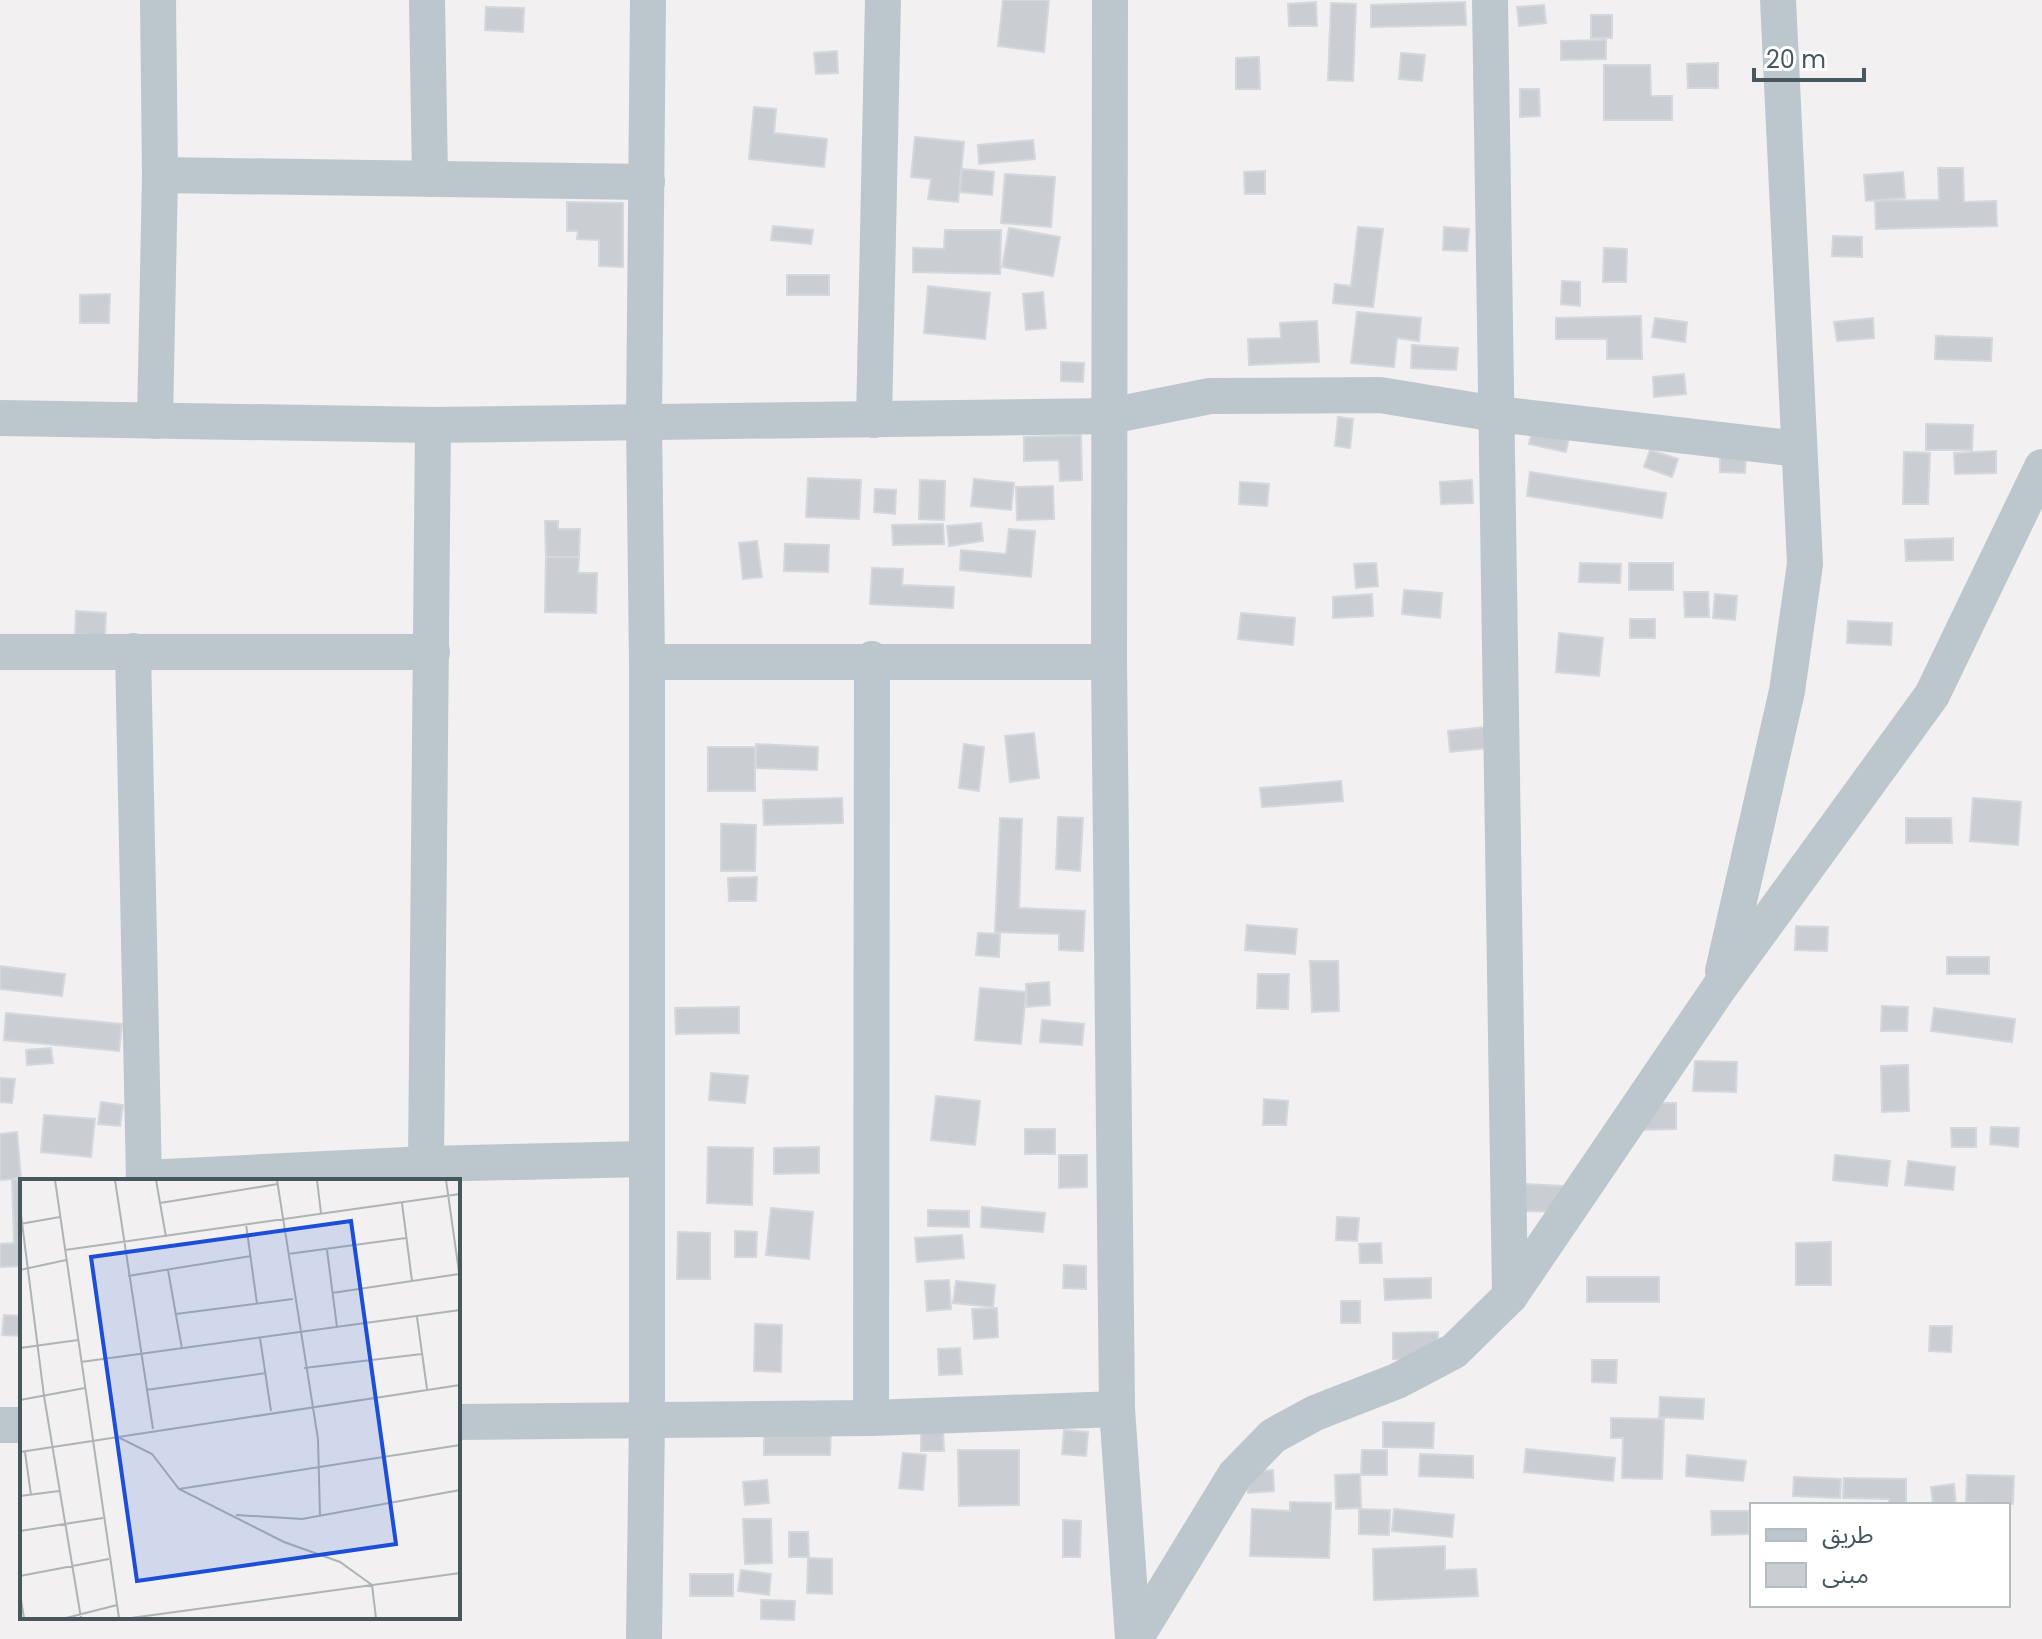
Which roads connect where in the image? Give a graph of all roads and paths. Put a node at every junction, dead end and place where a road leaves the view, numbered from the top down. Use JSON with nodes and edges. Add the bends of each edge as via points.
{"nodes":[{"id":1,"x":158,"y":0,"type":"edge"},
{"id":2,"x":427,"y":0,"type":"edge"},
{"id":3,"x":648,"y":0,"type":"edge"},
{"id":4,"x":883,"y":0,"type":"edge"},
{"id":5,"x":1110,"y":0,"type":"edge"},
{"id":6,"x":1490,"y":0,"type":"edge"},
{"id":7,"x":1778,"y":0,"type":"edge"},
{"id":8,"x":160,"y":175,"type":"junction"},
{"id":9,"x":430,"y":179,"type":"junction"},
{"id":10,"x":647,"y":182,"type":"junction"},
{"id":11,"x":1496,"y":414,"type":"junction"},
{"id":12,"x":1110,"y":416,"type":"junction"},
{"id":13,"x":0,"y":418,"type":"edge"},
{"id":14,"x":874,"y":420,"type":"junction"},
{"id":15,"x":155,"y":421,"type":"junction"},
{"id":16,"x":644,"y":422,"type":"junction"},
{"id":17,"x":433,"y":425,"type":"junction"},
{"id":18,"x":1799,"y":449,"type":"junction"},
{"id":19,"x":2042,"y":467,"type":"edge"},
{"id":20,"x":133,"y":651,"type":"junction"},
{"id":21,"x":0,"y":652,"type":"edge"},
{"id":22,"x":432,"y":652,"type":"junction"},
{"id":23,"x":872,"y":659,"type":"junction"},
{"id":24,"x":647,"y":662,"type":"junction"},
{"id":25,"x":1109,"y":662,"type":"junction"},
{"id":26,"x":1719,"y":988,"type":"junction"},
{"id":27,"x":645,"y":1159,"type":"junction"},
{"id":28,"x":426,"y":1164,"type":"junction"},
{"id":29,"x":144,"y":1179,"type":"edge"},
{"id":30,"x":1510,"y":1296,"type":"junction"},
{"id":31,"x":1117,"y":1409,"type":"junction"},
{"id":32,"x":871,"y":1418,"type":"junction"},
{"id":33,"x":647,"y":1420,"type":"junction"},
{"id":34,"x":460,"y":1422,"type":"edge"},
{"id":35,"x":644,"y":1639,"type":"edge"},
{"id":36,"x":1134,"y":1639,"type":"edge"}],
"edges":[{"from":1,"to":8,"type":"street"},
{"from":2,"to":9,"type":"street"},
{"from":3,"to":10,"type":"street"},
{"from":4,"to":14,"type":"street"},
{"from":5,"to":12,"type":"street"},
{"from":6,"to":11,"type":"street"},
{"from":7,"to":18,"type":"street"},
{"from":8,"to":9,"type":"street"},
{"from":8,"to":15,"type":"street"},
{"from":9,"to":10,"type":"street"},
{"from":10,"to":16,"type":"street"},
{"from":11,"to":12,"type":"street","via":[[1380,395],[1270,393],[1210,396]]},
{"from":11,"to":18,"type":"street"},
{"from":11,"to":30,"type":"street"},
{"from":12,"to":14,"type":"street"},
{"from":12,"to":25,"type":"street"},
{"from":13,"to":15,"type":"street"},
{"from":14,"to":16,"type":"street"},
{"from":15,"to":17,"type":"street"},
{"from":16,"to":17,"type":"street"},
{"from":16,"to":24,"type":"street"},
{"from":17,"to":22,"type":"street"},
{"from":18,"to":26,"type":"street","via":[[1805,564],[1798,622]]},
{"from":19,"to":26,"type":"street","via":[[1932,695]]},
{"from":20,"to":21,"type":"street"},
{"from":20,"to":22,"type":"street"},
{"from":20,"to":29,"type":"street"},
{"from":22,"to":28,"type":"street"},
{"from":23,"to":24,"type":"street"},
{"from":23,"to":25,"type":"street"},
{"from":23,"to":32,"type":"street"},
{"from":24,"to":27,"type":"street"},
{"from":25,"to":31,"type":"street"},
{"from":26,"to":30,"type":"street"},
{"from":27,"to":28,"type":"street"},
{"from":27,"to":33,"type":"street"},
{"from":28,"to":29,"type":"street"},
{"from":30,"to":36,"type":"street","via":[[1454,1351],[1273,1436],[1235,1475]]},
{"from":31,"to":32,"type":"street"},
{"from":31,"to":36,"type":"street"},
{"from":32,"to":33,"type":"street"},
{"from":33,"to":34,"type":"street"},
{"from":33,"to":35,"type":"street"}]}
